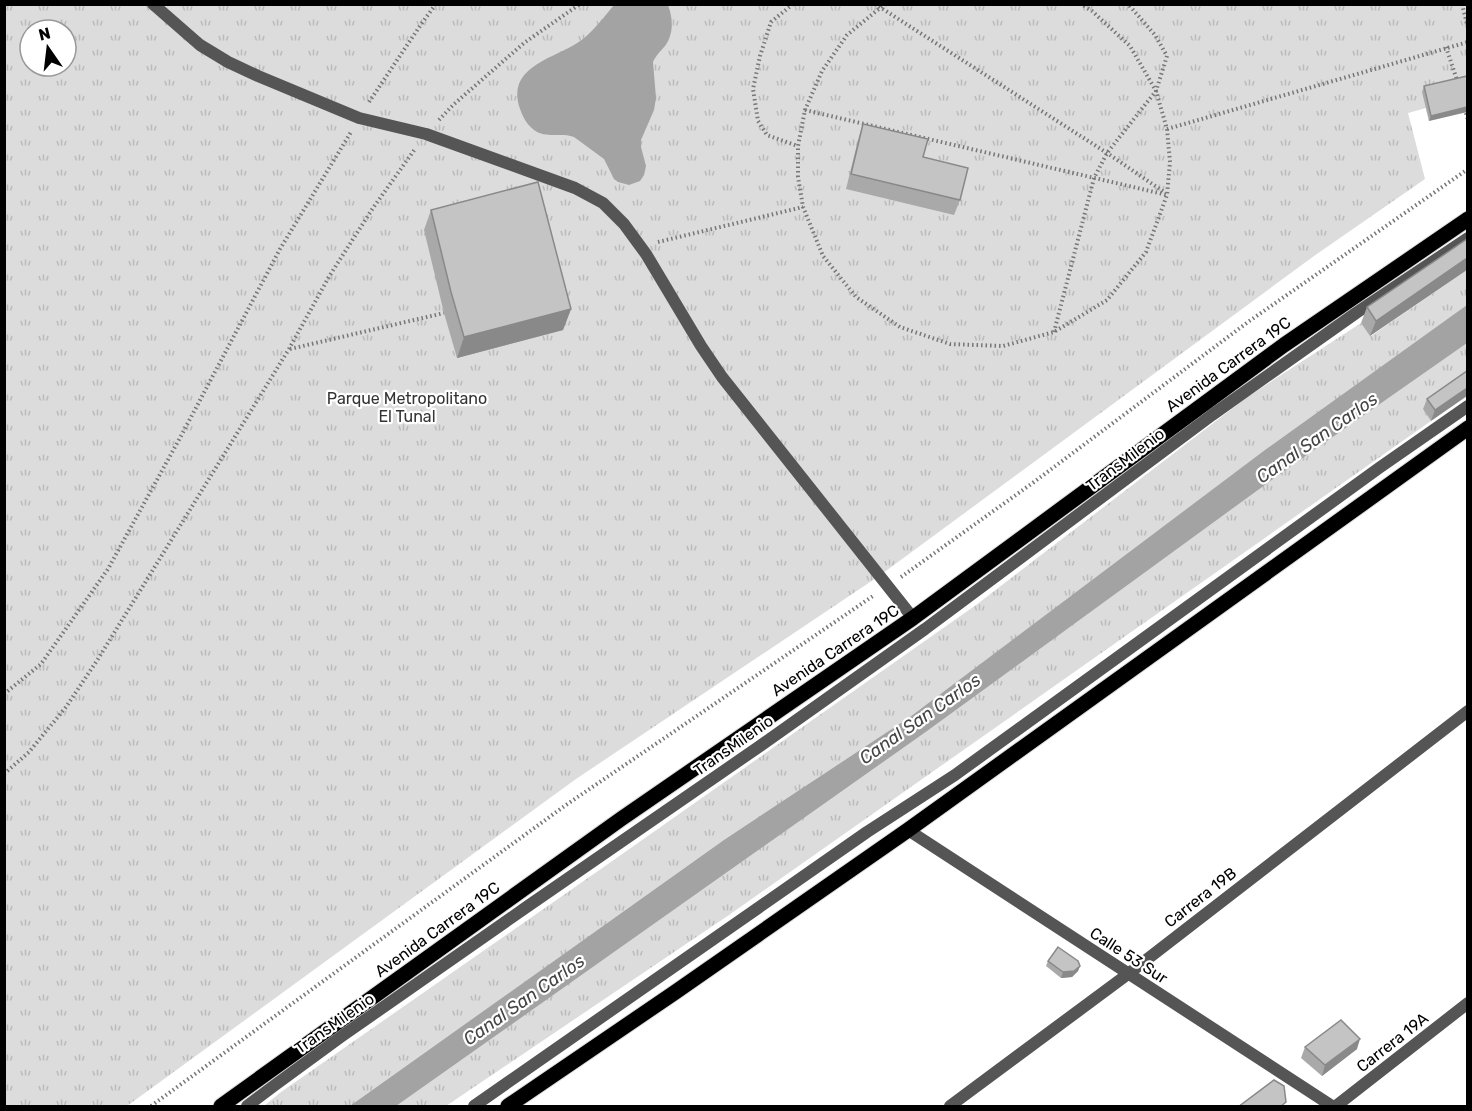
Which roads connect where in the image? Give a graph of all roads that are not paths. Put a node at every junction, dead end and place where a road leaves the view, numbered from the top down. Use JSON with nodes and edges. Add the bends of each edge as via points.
{"nodes":[{"id":1,"x":153,"y":4,"type":"edge"},
{"id":2,"x":1467,"y":219,"type":"edge"},
{"id":3,"x":1467,"y":238,"type":"edge"},
{"id":4,"x":1467,"y":406,"type":"edge"},
{"id":5,"x":1467,"y":428,"type":"edge"},
{"id":6,"x":913,"y":618,"type":"junction"},
{"id":7,"x":1467,"y":711,"type":"edge"},
{"id":8,"x":908,"y":830,"type":"junction"},
{"id":9,"x":1128,"y":974,"type":"junction"},
{"id":10,"x":1467,"y":1003,"type":"edge"},
{"id":11,"x":220,"y":1107,"type":"edge"},
{"id":12,"x":247,"y":1107,"type":"edge"},
{"id":13,"x":474,"y":1107,"type":"edge"},
{"id":14,"x":508,"y":1107,"type":"edge"},
{"id":15,"x":950,"y":1107,"type":"edge"},
{"id":16,"x":1332,"y":1107,"type":"edge"},
{"id":17,"x":1336,"y":1107,"type":"edge"}],
"edges":[{"from":1,"to":6,"type":"street","via":[[201,45],[258,76],[359,118],[426,134],[575,188],[603,203],[640,246],[722,377]]},
{"from":2,"to":6,"type":"main road","name":"Avenida Carrera 19C","via":[[1284,345]]},
{"from":3,"to":12,"type":"street","name":"TransMilenio","via":[[1212,415],[770,740]]},
{"from":4,"to":13,"type":"street","via":[[955,776],[867,832]]},
{"from":5,"to":8,"type":"main road"},
{"from":6,"to":11,"type":"main road","name":"Avenida Carrera 19C","via":[[621,819]]},
{"from":7,"to":9,"type":"street","name":"Carrera 19B"},
{"from":8,"to":9,"type":"street","name":"Calle 53 Sur"},
{"from":8,"to":14,"type":"main road"},
{"from":9,"to":15,"type":"street","name":"Carrera 19B"},
{"from":9,"to":16,"type":"street","name":"Calle 53 Sur"},
{"from":10,"to":17,"type":"street","name":"Carrera 19A"}]}
